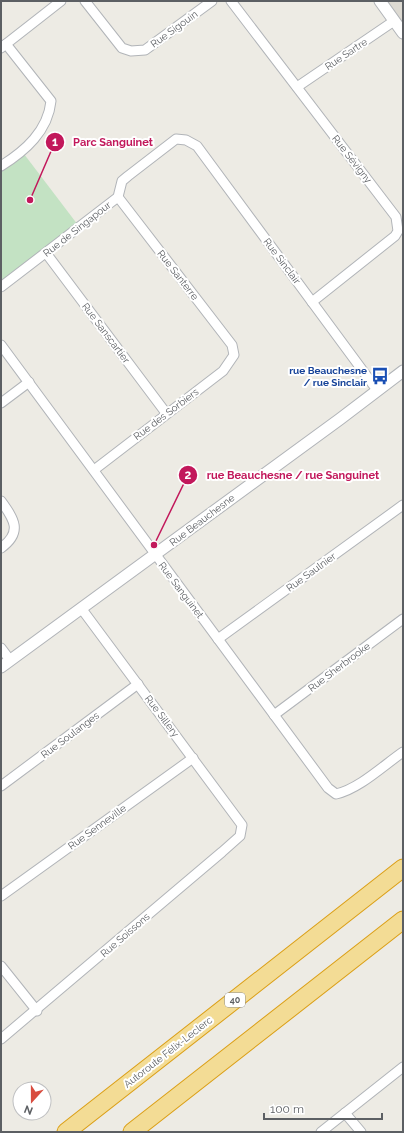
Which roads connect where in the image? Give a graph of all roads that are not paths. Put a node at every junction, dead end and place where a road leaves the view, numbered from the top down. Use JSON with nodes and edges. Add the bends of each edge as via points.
{"nodes":[{"id":1,"x":61,"y":1,"type":"edge"},
{"id":2,"x":85,"y":1,"type":"edge"},
{"id":3,"x":212,"y":1,"type":"edge"},
{"id":4,"x":231,"y":1,"type":"edge"},
{"id":5,"x":380,"y":1,"type":"edge"},
{"id":6,"x":394,"y":21,"type":"junction"},
{"id":7,"x":403,"y":33,"type":"edge"},
{"id":8,"x":4,"y":46,"type":"edge"},
{"id":9,"x":297,"y":88,"type":"junction"},
{"id":10,"x":182,"y":139,"type":"joint"},
{"id":11,"x":1,"y":166,"type":"edge"},
{"id":12,"x":118,"y":198,"type":"junction"},
{"id":13,"x":46,"y":253,"type":"junction"},
{"id":14,"x":1,"y":287,"type":"edge"},
{"id":15,"x":312,"y":302,"type":"junction"},
{"id":16,"x":1,"y":345,"type":"edge"},
{"id":17,"x":234,"y":355,"type":"joint"},
{"id":18,"x":403,"y":371,"type":"edge"},
{"id":19,"x":29,"y":382,"type":"junction"},
{"id":20,"x":377,"y":390,"type":"junction"},
{"id":21,"x":1,"y":403,"type":"edge"},
{"id":22,"x":166,"y":413,"type":"junction"},
{"id":23,"x":94,"y":470,"type":"junction"},
{"id":24,"x":1,"y":501,"type":"edge"},
{"id":25,"x":403,"y":505,"type":"edge"},
{"id":26,"x":1,"y":548,"type":"edge"},
{"id":27,"x":155,"y":555,"type":"junction"},
{"id":28,"x":81,"y":608,"type":"junction"},
{"id":29,"x":403,"y":619,"type":"edge"},
{"id":30,"x":218,"y":639,"type":"junction"},
{"id":31,"x":1,"y":648,"type":"edge"},
{"id":32,"x":10,"y":660,"type":"junction"},
{"id":33,"x":1,"y":667,"type":"edge"},
{"id":34,"x":138,"y":684,"type":"junction"},
{"id":35,"x":274,"y":715,"type":"junction"},
{"id":36,"x":403,"y":752,"type":"edge"},
{"id":37,"x":194,"y":758,"type":"junction"},
{"id":38,"x":1,"y":786,"type":"edge"},
{"id":39,"x":242,"y":825,"type":"joint"},
{"id":40,"x":403,"y":868,"type":"edge"},
{"id":41,"x":1,"y":896,"type":"edge"},
{"id":42,"x":403,"y":920,"type":"edge"},
{"id":43,"x":1,"y":966,"type":"edge"},
{"id":44,"x":36,"y":1011,"type":"junction"},
{"id":45,"x":1,"y":1040,"type":"edge"},
{"id":46,"x":403,"y":1067,"type":"edge"},
{"id":47,"x":345,"y":1113,"type":"junction"},
{"id":48,"x":66,"y":1132,"type":"edge"},
{"id":49,"x":132,"y":1132,"type":"edge"},
{"id":50,"x":321,"y":1132,"type":"edge"},
{"id":51,"x":361,"y":1132,"type":"edge"}],
"edges":[{"from":1,"to":8,"type":"street"},
{"from":2,"to":3,"type":"street","name":"Rue Sigouin","via":[[122,48],[131,51],[145,50]]},
{"from":4,"to":9,"type":"street","name":"Rue Sévigny"},
{"from":5,"to":6,"type":"street"},
{"from":6,"to":7,"type":"street"},
{"from":6,"to":9,"type":"street","name":"Rue Sartre"},
{"from":8,"to":11,"type":"street","via":[[51,101],[50,111],[40,133],[27,147]]},
{"from":9,"to":15,"type":"street","name":"Rue Sévigny","via":[[396,217],[398,231]]},
{"from":10,"to":12,"type":"street","name":"Rue de Singapour","via":[[176,139],[122,181]]},
{"from":10,"to":15,"type":"street","name":"Rue Sinclair","via":[[196,146]]},
{"from":12,"to":13,"type":"street","name":"Rue de Singapour"},
{"from":12,"to":17,"type":"street","name":"Rue Santerre","via":[[232,345]]},
{"from":13,"to":14,"type":"street","name":"Rue de Singapour"},
{"from":13,"to":22,"type":"street","name":"Rue Sanscartier"},
{"from":15,"to":20,"type":"street","name":"Rue Sinclair"},
{"from":16,"to":19,"type":"street","name":"Rue Sanguinet"},
{"from":17,"to":22,"type":"street","name":"Rue des Sorbiers","via":[[223,371]]},
{"from":18,"to":20,"type":"street","name":"Rue Beauchesne"},
{"from":19,"to":21,"type":"street"},
{"from":19,"to":23,"type":"street","name":"Rue Sanguinet"},
{"from":20,"to":27,"type":"street","name":"Rue Beauchesne"},
{"from":22,"to":23,"type":"street","name":"Rue des Sorbiers"},
{"from":23,"to":27,"type":"street","name":"Rue Sanguinet"},
{"from":24,"to":26,"type":"street","via":[[14,521],[14,531]]},
{"from":25,"to":30,"type":"street","name":"Rue Saulnier"},
{"from":27,"to":28,"type":"street","name":"Rue Beauchesne"},
{"from":27,"to":30,"type":"street","name":"Rue Sanguinet"},
{"from":28,"to":32,"type":"street","name":"Rue Beauchesne"},
{"from":28,"to":34,"type":"street","name":"Rue Sillery"},
{"from":29,"to":35,"type":"street","name":"Rue Sherbrooke"},
{"from":30,"to":35,"type":"street","name":"Rue Sanguinet"},
{"from":31,"to":32,"type":"street"},
{"from":32,"to":33,"type":"street","name":"Rue Beauchesne"},
{"from":34,"to":37,"type":"street","name":"Rue Sillery"},
{"from":34,"to":38,"type":"street","name":"Rue Soulanges"},
{"from":35,"to":36,"type":"street","name":"Rue Sanguinet","via":[[328,788],[336,794],[353,787]]},
{"from":37,"to":39,"type":"street","name":"Rue Sillery"},
{"from":37,"to":41,"type":"street","name":"Rue Senneville"},
{"from":39,"to":44,"type":"street","name":"Rue Soissons","via":[[240,836]]},
{"from":40,"to":48,"type":"highway","name":"Autoroute Félix-Leclerc","number":"40"},
{"from":42,"to":49,"type":"highway"},
{"from":43,"to":44,"type":"street"},
{"from":44,"to":45,"type":"street","name":"Rue Soissons"},
{"from":46,"to":47,"type":"street"},
{"from":47,"to":50,"type":"street"},
{"from":47,"to":51,"type":"street"}]}
